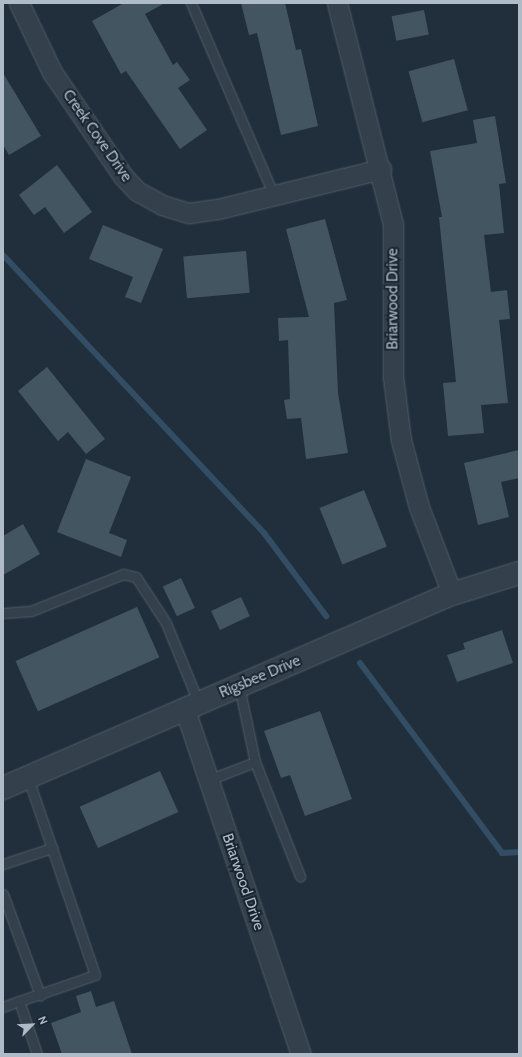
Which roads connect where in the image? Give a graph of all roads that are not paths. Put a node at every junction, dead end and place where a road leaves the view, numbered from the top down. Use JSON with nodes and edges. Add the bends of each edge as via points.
{"nodes":[{"id":1,"x":19,"y":3,"type":"edge"},
{"id":2,"x":191,"y":3,"type":"edge"},
{"id":3,"x":337,"y":3,"type":"edge"},
{"id":4,"x":381,"y":169,"type":"junction"},
{"id":5,"x":274,"y":196,"type":"junction"},
{"id":6,"x":519,"y":573,"type":"edge"},
{"id":7,"x":452,"y":594,"type":"junction"},
{"id":8,"x":3,"y":613,"type":"edge"},
{"id":9,"x":239,"y":686,"type":"junction"},
{"id":10,"x":192,"y":707,"type":"junction"},
{"id":11,"x":255,"y":762,"type":"junction"},
{"id":12,"x":28,"y":778,"type":"junction"},
{"id":13,"x":208,"y":780,"type":"junction"},
{"id":14,"x":3,"y":788,"type":"edge"},
{"id":15,"x":52,"y":848,"type":"junction"},
{"id":16,"x":3,"y":864,"type":"edge"},
{"id":17,"x":300,"y":876,"type":"dead end"},
{"id":18,"x":3,"y":894,"type":"edge"},
{"id":19,"x":40,"y":995,"type":"junction"},
{"id":20,"x":19,"y":1001,"type":"junction"},
{"id":21,"x":3,"y":1007,"type":"edge"},
{"id":22,"x":37,"y":1054,"type":"edge"},
{"id":23,"x":301,"y":1054,"type":"edge"}],
"edges":[{"from":1,"to":5,"type":"street","name":"Creek Cove Drive","via":[[52,72],[123,176],[137,191],[162,205],[189,213]]},
{"from":2,"to":5,"type":"lane"},
{"from":3,"to":4,"type":"street","name":"Briarwood Drive"},
{"from":4,"to":5,"type":"street","name":"Creek Cove Drive"},
{"from":4,"to":7,"type":"street","name":"Briarwood Drive","via":[[393,224],[393,377],[401,440],[419,506]]},
{"from":6,"to":7,"type":"street","name":"Rigsbee Drive"},
{"from":7,"to":9,"type":"street","name":"Rigsbee Drive"},
{"from":8,"to":10,"type":"lane","via":[[31,611],[123,574],[136,577],[166,623]]},
{"from":9,"to":10,"type":"street","name":"Rigsbee Drive"},
{"from":9,"to":11,"type":"lane"},
{"from":10,"to":12,"type":"street","name":"Rigsbee Drive"},
{"from":10,"to":13,"type":"street","name":"Briarwood Drive"},
{"from":11,"to":13,"type":"lane"},
{"from":11,"to":17,"type":"lane"},
{"from":12,"to":14,"type":"street","name":"Rigsbee Drive"},
{"from":12,"to":15,"type":"lane"},
{"from":13,"to":23,"type":"street","name":"Briarwood Drive"},
{"from":15,"to":16,"type":"lane"},
{"from":15,"to":19,"type":"lane","via":[[95,975]]},
{"from":18,"to":19,"type":"lane"},
{"from":19,"to":20,"type":"lane"},
{"from":20,"to":21,"type":"lane"},
{"from":20,"to":22,"type":"lane"}]}
